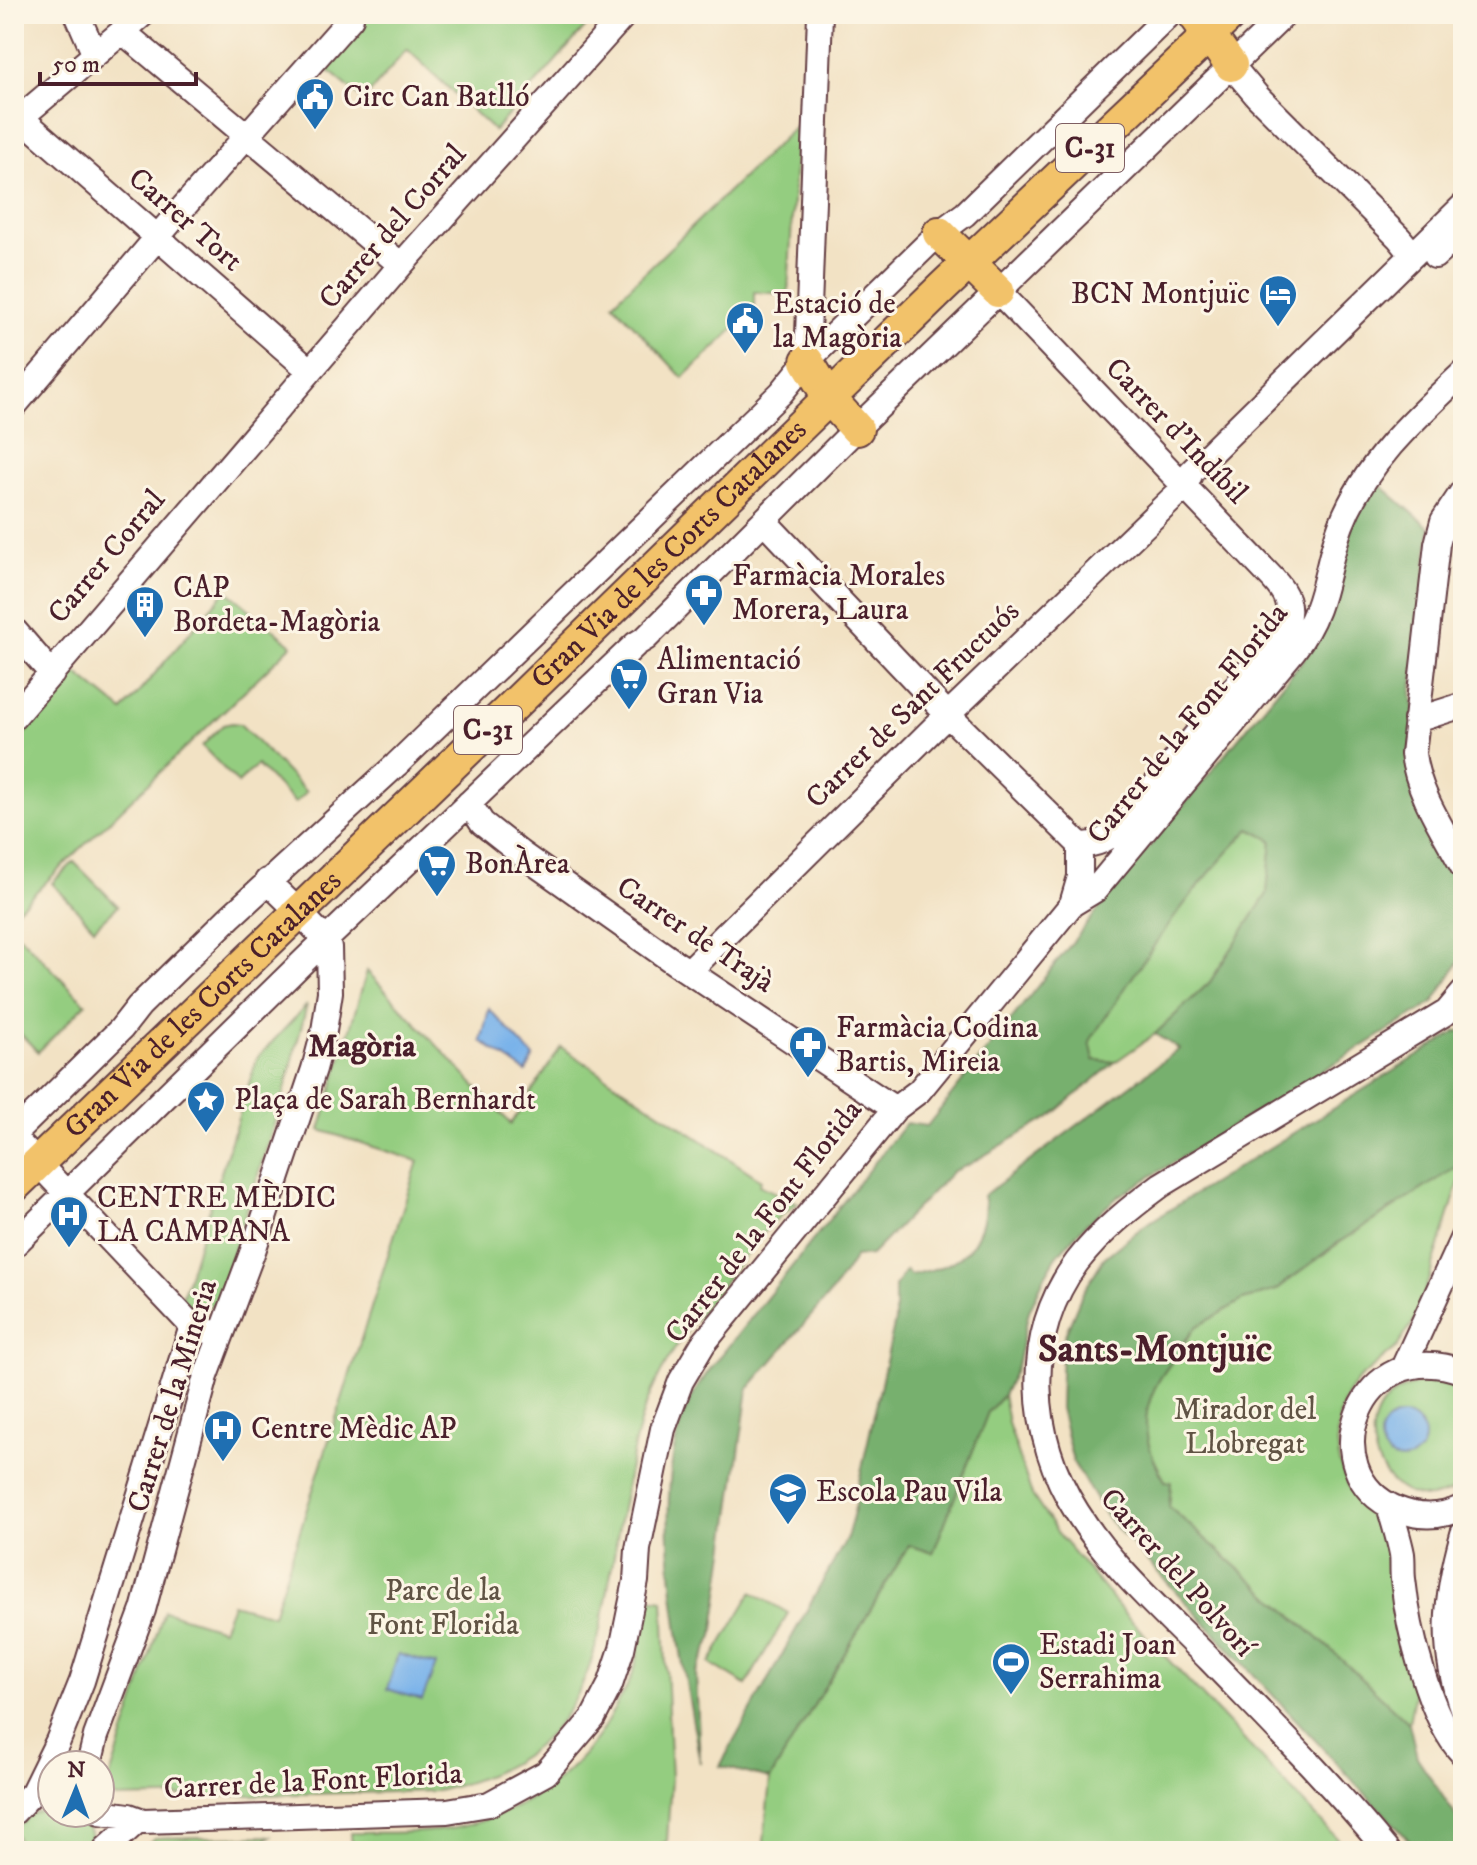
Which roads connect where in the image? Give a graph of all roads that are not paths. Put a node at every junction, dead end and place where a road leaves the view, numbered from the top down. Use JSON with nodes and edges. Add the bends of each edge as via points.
{"nodes":[{"id":1,"x":77,"y":14,"type":"edge"},
{"id":2,"x":143,"y":14,"type":"edge"},
{"id":3,"x":346,"y":14,"type":"edge"},
{"id":4,"x":625,"y":14,"type":"edge"},
{"id":5,"x":820,"y":14,"type":"edge"},
{"id":6,"x":1170,"y":14,"type":"edge"},
{"id":7,"x":1285,"y":14,"type":"edge"},
{"id":8,"x":1211,"y":21,"type":"edge"},
{"id":9,"x":122,"y":31,"type":"junction"},
{"id":10,"x":96,"y":53,"type":"junction"},
{"id":11,"x":1231,"y":65,"type":"junction"},
{"id":12,"x":17,"y":120,"type":"edge"},
{"id":13,"x":246,"y":137,"type":"junction"},
{"id":14,"x":1463,"y":206,"type":"edge"},
{"id":15,"x":1463,"y":230,"type":"edge"},
{"id":16,"x":939,"y":233,"type":"junction"},
{"id":17,"x":157,"y":238,"type":"junction"},
{"id":18,"x":1413,"y":255,"type":"junction"},
{"id":19,"x":972,"y":263,"type":"junction"},
{"id":20,"x":401,"y":265,"type":"junction"},
{"id":21,"x":998,"y":291,"type":"junction"},
{"id":22,"x":807,"y":361,"type":"junction"},
{"id":23,"x":309,"y":370,"type":"junction"},
{"id":24,"x":1463,"y":373,"type":"edge"},
{"id":25,"x":830,"y":399,"type":"junction"},
{"id":26,"x":14,"y":406,"type":"edge"},
{"id":27,"x":857,"y":429,"type":"junction"},
{"id":28,"x":211,"y":483,"type":"joint"},
{"id":29,"x":1185,"y":487,"type":"junction"},
{"id":30,"x":1463,"y":491,"type":"edge"},
{"id":31,"x":765,"y":522,"type":"junction"},
{"id":32,"x":1286,"y":625,"type":"joint"},
{"id":33,"x":14,"y":630,"type":"edge"},
{"id":34,"x":45,"y":666,"type":"junction"},
{"id":35,"x":1463,"y":705,"type":"edge"},
{"id":36,"x":948,"y":715,"type":"junction"},
{"id":37,"x":14,"y":717,"type":"edge"},
{"id":38,"x":1416,"y":720,"type":"junction"},
{"id":39,"x":469,"y":803,"type":"junction"},
{"id":40,"x":1080,"y":845,"type":"junction"},
{"id":41,"x":1463,"y":867,"type":"edge"},
{"id":42,"x":267,"y":881,"type":"junction"},
{"id":43,"x":1072,"y":904,"type":"junction"},
{"id":44,"x":299,"y":912,"type":"junction"},
{"id":45,"x":326,"y":940,"type":"junction"},
{"id":46,"x":689,"y":971,"type":"junction"},
{"id":47,"x":1463,"y":993,"type":"edge"},
{"id":48,"x":1455,"y":1012,"type":"edge"},
{"id":49,"x":895,"y":1109,"type":"junction"},
{"id":50,"x":14,"y":1136,"type":"edge"},
{"id":51,"x":39,"y":1163,"type":"junction"},
{"id":52,"x":14,"y":1186,"type":"edge"},
{"id":53,"x":69,"y":1194,"type":"junction"},
{"id":54,"x":1463,"y":1237,"type":"edge"},
{"id":55,"x":14,"y":1245,"type":"edge"},
{"id":56,"x":192,"y":1326,"type":"junction"},
{"id":57,"x":222,"y":1335,"type":"junction"},
{"id":58,"x":1403,"y":1368,"type":"junction"},
{"id":59,"x":1463,"y":1372,"type":"edge"},
{"id":60,"x":1389,"y":1505,"type":"junction"},
{"id":61,"x":1463,"y":1507,"type":"edge"},
{"id":62,"x":1463,"y":1534,"type":"edge"},
{"id":63,"x":1463,"y":1711,"type":"edge"},
{"id":64,"x":56,"y":1749,"type":"edge"},
{"id":65,"x":93,"y":1749,"type":"edge"},
{"id":66,"x":1463,"y":1754,"type":"edge"},
{"id":67,"x":36,"y":1796,"type":"edge"},
{"id":68,"x":14,"y":1812,"type":"edge"},
{"id":69,"x":116,"y":1814,"type":"edge"},
{"id":70,"x":137,"y":1821,"type":"junction"},
{"id":71,"x":101,"y":1829,"type":"edge"},
{"id":72,"x":105,"y":1850,"type":"edge"},
{"id":73,"x":1387,"y":1851,"type":"edge"}],
"edges":[{"from":1,"to":10,"type":"street"},
{"from":2,"to":9,"type":"street"},
{"from":3,"to":13,"type":"street","via":[[351,18]]},
{"from":4,"to":20,"type":"street","name":"Carrer del Corral"},
{"from":5,"to":22,"type":"street"},
{"from":6,"to":16,"type":"street","via":[[965,214]]},
{"from":7,"to":11,"type":"street"},
{"from":8,"to":11,"type":"main road"},
{"from":8,"to":19,"type":"main road","name":"Gran Via de les Corts Catalanes","number":"C-31"},
{"from":9,"to":10,"type":"street"},
{"from":9,"to":13,"type":"street"},
{"from":10,"to":12,"type":"street"},
{"from":11,"to":18,"type":"street"},
{"from":11,"to":21,"type":"street"},
{"from":12,"to":17,"type":"street","name":"Carrer Tort"},
{"from":13,"to":17,"type":"street"},
{"from":13,"to":20,"type":"street"},
{"from":14,"to":18,"type":"street","name":"Carrer de Sant Fructuós"},
{"from":15,"to":29,"type":"street","name":"Carrer de Sant Fructuós","via":[[1200,481]]},
{"from":16,"to":19,"type":"main road"},
{"from":16,"to":22,"type":"street"},
{"from":17,"to":23,"type":"street","name":"Carrer Tort"},
{"from":17,"to":26,"type":"street"},
{"from":18,"to":29,"type":"street","name":"Carrer de Sant Fructuós","via":[[1191,472]]},
{"from":19,"to":21,"type":"main road"},
{"from":19,"to":25,"type":"main road","name":"Gran Via de les Corts Catalanes","number":"C-31"},
{"from":20,"to":23,"type":"street","name":"Carrer del Corral"},
{"from":21,"to":27,"type":"street"},
{"from":21,"to":29,"type":"street","name":"Carrer d'Indíbil"},
{"from":22,"to":25,"type":"main road"},
{"from":22,"to":42,"type":"street","via":[[781,393],[396,765]]},
{"from":23,"to":28,"type":"street","name":"Carrer del Corral"},
{"from":24,"to":43,"type":"street","name":"Carrer de la Font Florida","via":[[1390,448],[1350,503],[1317,614],[1294,650],[1095,890]]},
{"from":25,"to":27,"type":"main road"},
{"from":25,"to":44,"type":"main road","name":"Gran Via de les Corts Catalanes","number":"C-31"},
{"from":27,"to":31,"type":"street"},
{"from":28,"to":34,"type":"street","name":"Carrer Corral"},
{"from":29,"to":32,"type":"street","name":"Carrer d'Indíbil","via":[[1283,591],[1289,608]]},
{"from":29,"to":36,"type":"street","name":"Carrer de Sant Fructuós"},
{"from":30,"to":38,"type":"street","via":[[1443,521],[1437,544]]},
{"from":31,"to":36,"type":"street"},
{"from":31,"to":39,"type":"street"},
{"from":32,"to":40,"type":"street","name":"Carrer de la Font Florida","via":[[1108,840]]},
{"from":33,"to":34,"type":"street"},
{"from":34,"to":37,"type":"street"},
{"from":35,"to":38,"type":"street"},
{"from":36,"to":40,"type":"street"},
{"from":36,"to":46,"type":"street","name":"Carrer de Sant Fructuós"},
{"from":38,"to":41,"type":"street","via":[[1416,774]]},
{"from":39,"to":45,"type":"street"},
{"from":39,"to":46,"type":"street","name":"Carrer de Trajà","via":[[482,823],[520,853]]},
{"from":40,"to":43,"type":"street","name":"Carrer de la Font Florida","via":[[1080,877]]},
{"from":42,"to":44,"type":"street"},
{"from":42,"to":50,"type":"street"},
{"from":43,"to":49,"type":"street","name":"Carrer de la Font Florida","via":[[919,1091]]},
{"from":44,"to":45,"type":"street"},
{"from":44,"to":51,"type":"main road","name":"Gran Via de les Corts Catalanes","number":"C-31"},
{"from":45,"to":53,"type":"street"},
{"from":45,"to":57,"type":"street","name":"Carrer de la Mineria","via":[[330,992],[314,1069]]},
{"from":46,"to":49,"type":"street","name":"Carrer de Trajà"},
{"from":47,"to":48,"type":"street","name":"Carrer del Polvorí"},
{"from":48,"to":73,"type":"street","name":"Carrer del Polvorí","via":[[1161,1185],[1124,1213],[1075,1265],[1057,1295],[1041,1344],[1041,1424],[1077,1513],[1105,1550],[1337,1791]]},
{"from":49,"to":70,"type":"street","name":"Carrer de la Font Florida","via":[[703,1344],[681,1381],[663,1429],[628,1622],[610,1685],[593,1718],[546,1773],[489,1804],[447,1811]]},
{"from":50,"to":51,"type":"street","name":"Gran Via de les Corts Catalanes"},
{"from":51,"to":52,"type":"main road","name":"Gran Via de les Corts Catalanes","number":"C-31"},
{"from":51,"to":53,"type":"street","name":"Gran Via de les Corts Catalanes"},
{"from":53,"to":55,"type":"street"},
{"from":53,"to":56,"type":"street"},
{"from":54,"to":58,"type":"street"},
{"from":56,"to":57,"type":"street"},
{"from":56,"to":64,"type":"street","name":"Carrer de la Mineria","via":[[82,1681]]},
{"from":57,"to":65,"type":"street","name":"Carrer de la Mineria","via":[[206,1376],[143,1610]]},
{"from":58,"to":59,"type":"street","via":[[1424,1363]]},
{"from":58,"to":60,"type":"street","via":[[1364,1398],[1354,1420],[1357,1468],[1370,1490]]},
{"from":60,"to":61,"type":"street","via":[[1431,1516]]},
{"from":60,"to":66,"type":"street","via":[[1422,1670],[1453,1744]]},
{"from":62,"to":63,"type":"street","via":[[1446,1617]]},
{"from":67,"to":68,"type":"street","name":"Carrer de la Mineria"},
{"from":69,"to":70,"type":"street","name":"Carrer de la Font Florida"},
{"from":70,"to":72,"type":"street","name":"Carrer de la Font Florida"},
{"from":71,"to":72,"type":"street"}]}
